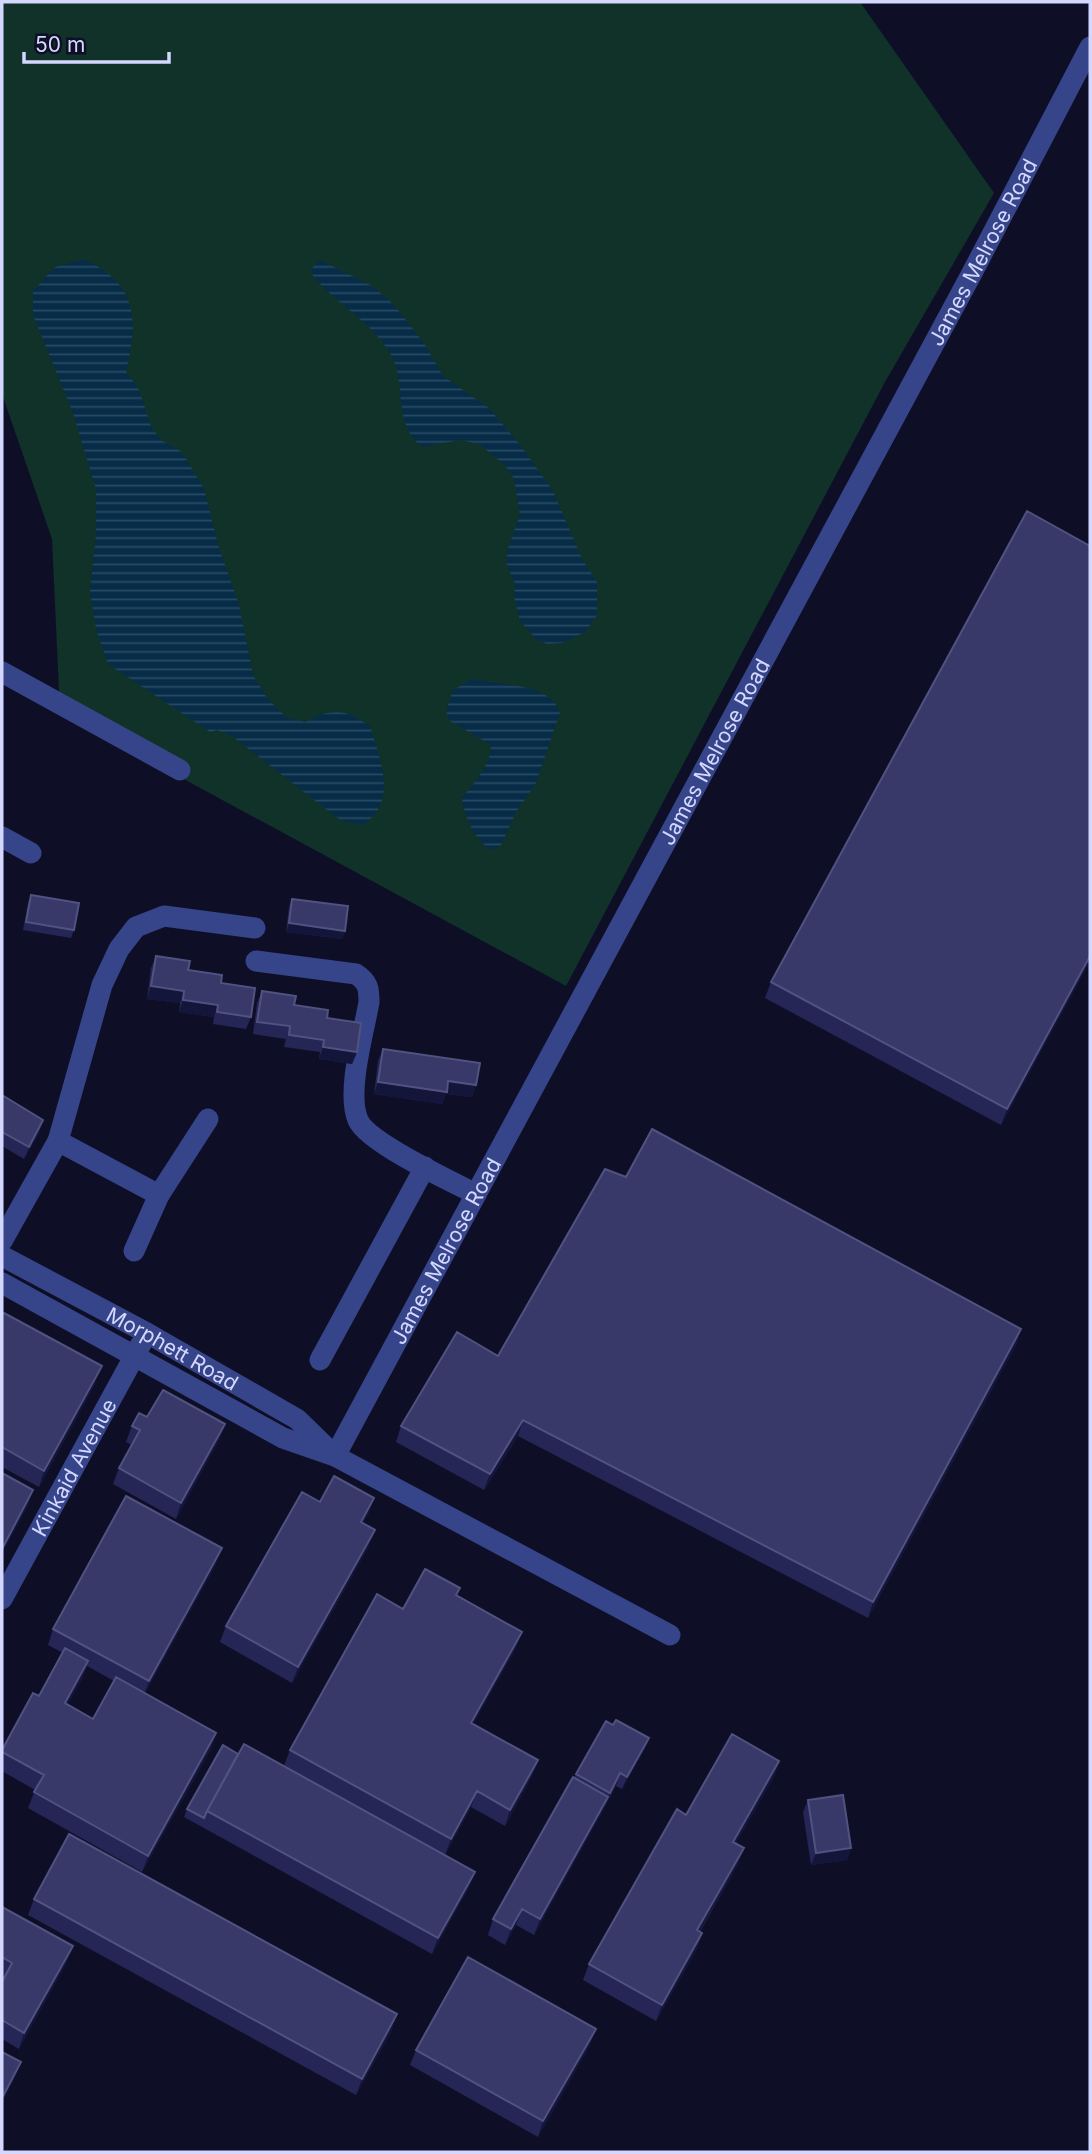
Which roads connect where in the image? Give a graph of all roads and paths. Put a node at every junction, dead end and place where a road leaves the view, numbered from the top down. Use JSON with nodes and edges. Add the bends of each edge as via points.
{"nodes":[{"id":1,"x":1090,"y":47,"type":"edge"},
{"id":2,"x":2,"y":672,"type":"edge"},
{"id":3,"x":180,"y":770,"type":"dead end"},
{"id":4,"x":2,"y":837,"type":"edge"},
{"id":5,"x":31,"y":853,"type":"dead end"},
{"id":6,"x":255,"y":928,"type":"dead end"},
{"id":7,"x":256,"y":961,"type":"dead end"},
{"id":8,"x":208,"y":1119,"type":"dead end"},
{"id":9,"x":58,"y":1141,"type":"junction"},
{"id":10,"x":425,"y":1167,"type":"junction"},
{"id":11,"x":476,"y":1194,"type":"junction"},
{"id":12,"x":159,"y":1195,"type":"junction"},
{"id":13,"x":2,"y":1241,"type":"edge"},
{"id":14,"x":134,"y":1251,"type":"dead end"},
{"id":15,"x":2,"y":1256,"type":"edge"},
{"id":16,"x":2,"y":1283,"type":"edge"},
{"id":17,"x":147,"y":1333,"type":"junction"},
{"id":18,"x":134,"y":1357,"type":"junction"},
{"id":19,"x":320,"y":1360,"type":"dead end"},
{"id":20,"x":335,"y":1456,"type":"junction"},
{"id":21,"x":2,"y":1600,"type":"edge"},
{"id":22,"x":670,"y":1635,"type":"dead end"}],
"edges":[{"from":1,"to":11,"type":"street","name":"James Melrose Road"},
{"from":2,"to":3,"type":"street"},
{"from":4,"to":5,"type":"street"},
{"from":6,"to":9,"type":"street","via":[[164,916],[136,927],[118,949],[102,985]]},
{"from":7,"to":10,"type":"street","via":[[356,974],[365,981],[369,1002],[355,1097],[358,1120],[370,1134]]},
{"from":8,"to":12,"type":"street"},
{"from":9,"to":12,"type":"street"},
{"from":9,"to":13,"type":"street"},
{"from":10,"to":11,"type":"street"},
{"from":10,"to":19,"type":"street"},
{"from":11,"to":20,"type":"street","name":"James Melrose Road"},
{"from":12,"to":14,"type":"street"},
{"from":15,"to":17,"type":"street","name":"Morphett Road"},
{"from":16,"to":18,"type":"street","name":"Morphett Road"},
{"from":17,"to":18,"type":"street","name":"Kinkaid Avenue"},
{"from":17,"to":20,"type":"street","name":"Morphett Road","via":[[297,1419]]},
{"from":18,"to":20,"type":"street","name":"Morphett Road","via":[[283,1438]]},
{"from":18,"to":21,"type":"street","name":"Kinkaid Avenue"},
{"from":20,"to":22,"type":"street","name":"Morphett Road"}]}
